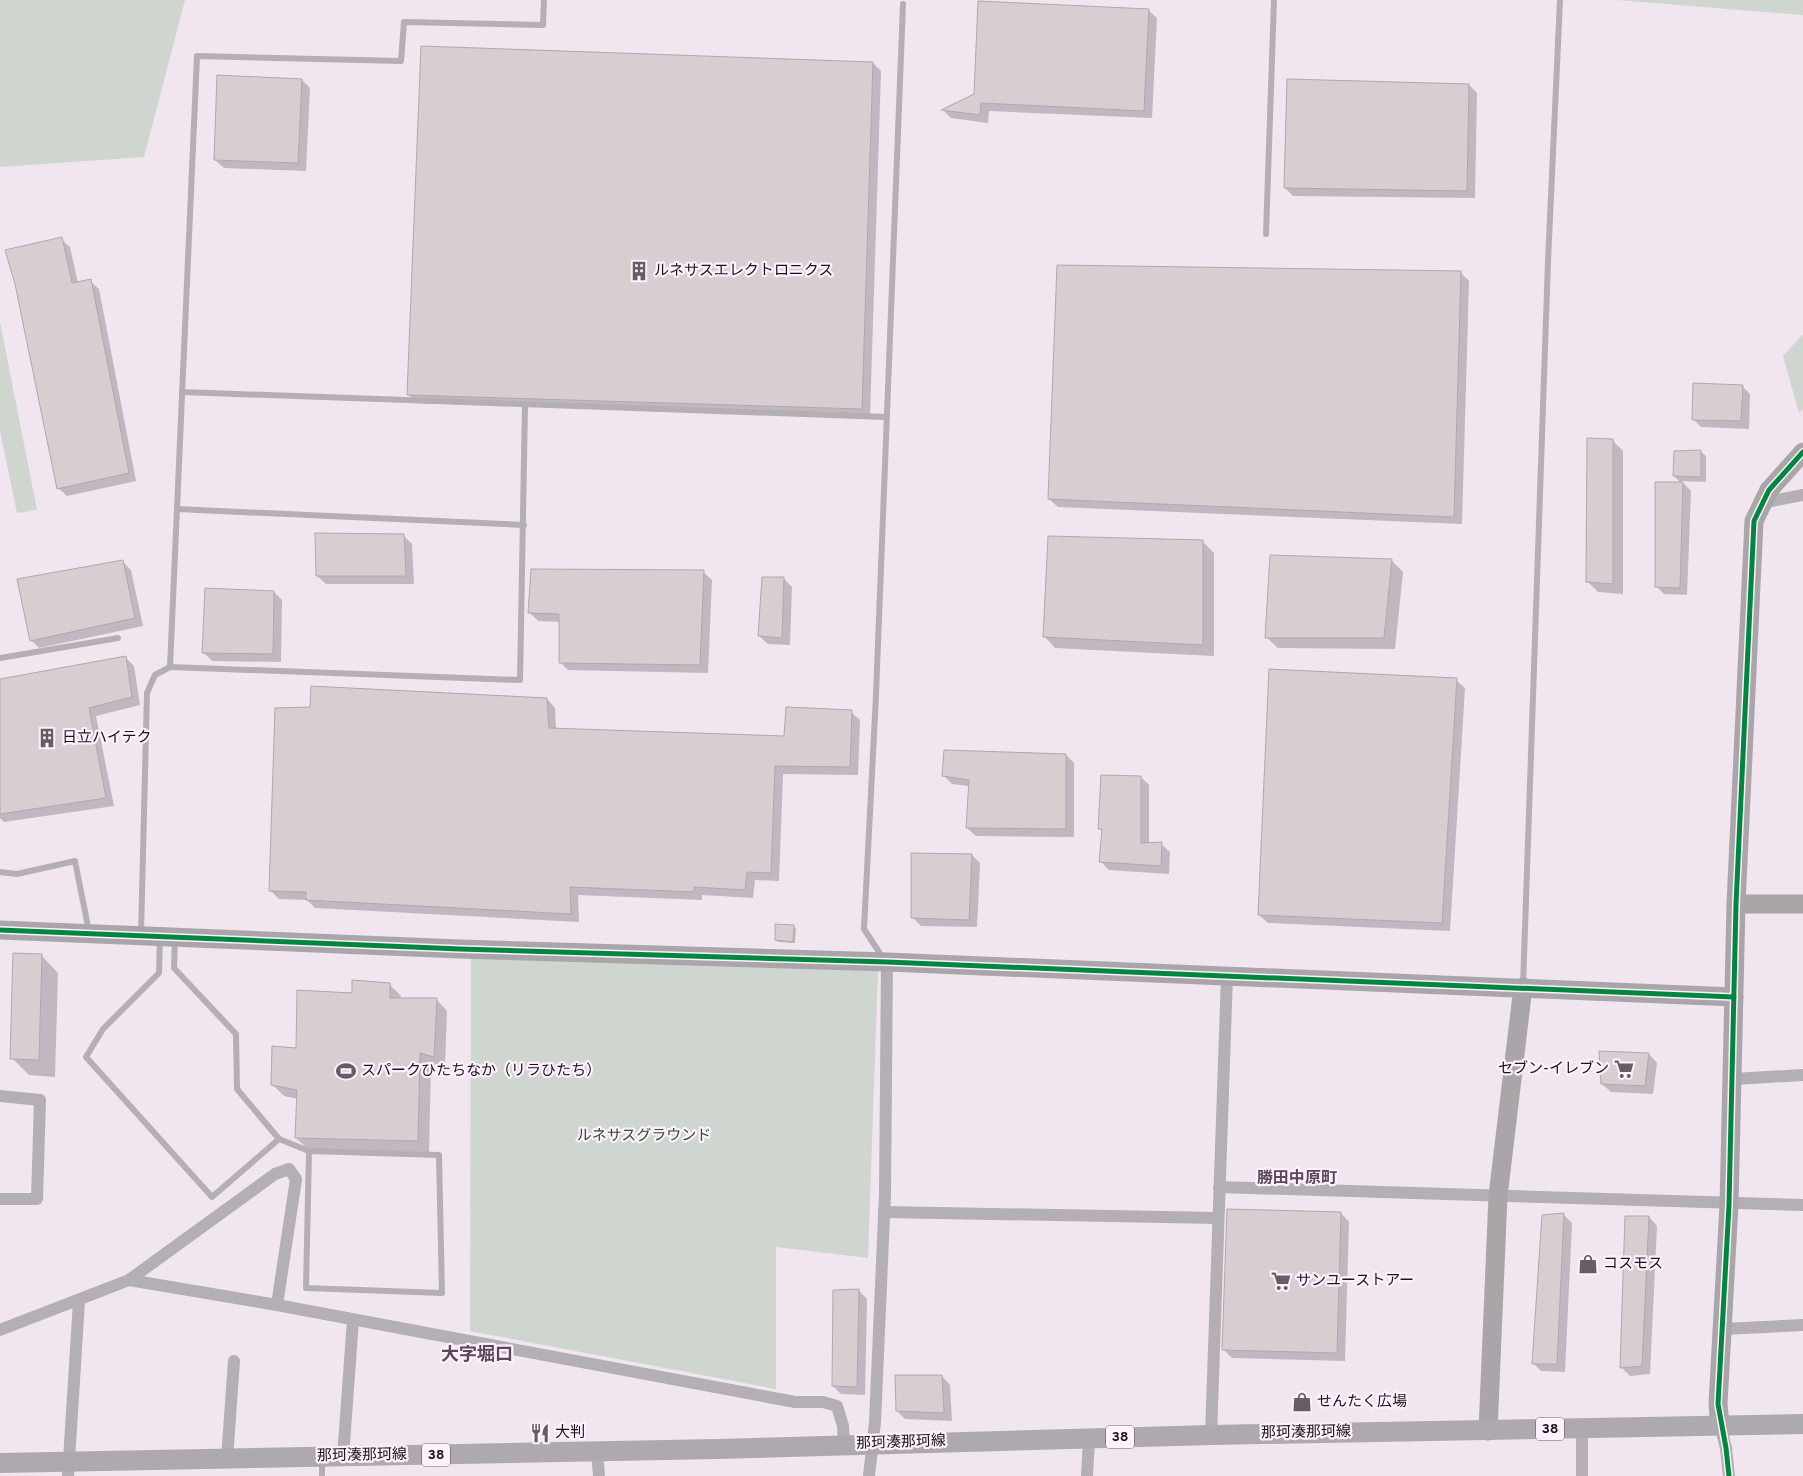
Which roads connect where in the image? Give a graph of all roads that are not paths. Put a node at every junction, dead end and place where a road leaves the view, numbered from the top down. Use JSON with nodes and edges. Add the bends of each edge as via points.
{"nodes":[{"id":1,"x":544,"y":0,"type":"edge"},
{"id":2,"x":1274,"y":0,"type":"edge"},
{"id":3,"x":1560,"y":0,"type":"edge"},
{"id":4,"x":903,"y":4,"type":"dead end"},
{"id":5,"x":1266,"y":234,"type":"dead end"},
{"id":6,"x":182,"y":392,"type":"junction"},
{"id":7,"x":525,"y":405,"type":"junction"},
{"id":8,"x":886,"y":417,"type":"junction"},
{"id":9,"x":1803,"y":452,"type":"edge"},
{"id":10,"x":1803,"y":495,"type":"edge"},
{"id":11,"x":1761,"y":503,"type":"junction"},
{"id":12,"x":177,"y":509,"type":"junction"},
{"id":13,"x":524,"y":525,"type":"junction"},
{"id":14,"x":118,"y":638,"type":"dead end"},
{"id":15,"x":0,"y":658,"type":"edge"},
{"id":16,"x":170,"y":667,"type":"junction"},
{"id":17,"x":0,"y":872,"type":"edge"},
{"id":18,"x":1736,"y":904,"type":"junction"},
{"id":19,"x":1803,"y":904,"type":"edge"},
{"id":20,"x":0,"y":930,"type":"edge"},
{"id":21,"x":89,"y":932,"type":"junction"},
{"id":22,"x":140,"y":934,"type":"junction"},
{"id":23,"x":168,"y":935,"type":"junction"},
{"id":24,"x":886,"y":962,"type":"junction"},
{"id":25,"x":1227,"y":976,"type":"junction"},
{"id":26,"x":1523,"y":987,"type":"junction"},
{"id":27,"x":1734,"y":997,"type":"junction"},
{"id":28,"x":1803,"y":1075,"type":"edge"},
{"id":29,"x":1734,"y":1078,"type":"junction"},
{"id":30,"x":0,"y":1096,"type":"edge"},
{"id":31,"x":279,"y":1139,"type":"junction"},
{"id":32,"x":309,"y":1151,"type":"junction"},
{"id":33,"x":1219,"y":1187,"type":"junction"},
{"id":34,"x":1498,"y":1196,"type":"junction"},
{"id":35,"x":0,"y":1199,"type":"edge"},
{"id":36,"x":1729,"y":1205,"type":"junction"},
{"id":37,"x":1803,"y":1205,"type":"edge"},
{"id":38,"x":884,"y":1212,"type":"junction"},
{"id":39,"x":1218,"y":1218,"type":"junction"},
{"id":40,"x":129,"y":1280,"type":"junction"},
{"id":41,"x":78,"y":1301,"type":"junction"},
{"id":42,"x":277,"y":1305,"type":"junction"},
{"id":43,"x":353,"y":1320,"type":"junction"},
{"id":44,"x":1803,"y":1325,"type":"edge"},
{"id":45,"x":1723,"y":1329,"type":"junction"},
{"id":46,"x":0,"y":1330,"type":"edge"},
{"id":47,"x":234,"y":1361,"type":"dead end"},
{"id":48,"x":1803,"y":1424,"type":"edge"},
{"id":49,"x":1720,"y":1425,"type":"junction"},
{"id":50,"x":1582,"y":1428,"type":"junction"},
{"id":51,"x":1488,"y":1431,"type":"junction"},
{"id":52,"x":1211,"y":1435,"type":"junction"},
{"id":53,"x":1089,"y":1438,"type":"junction"},
{"id":54,"x":844,"y":1444,"type":"junction"},
{"id":55,"x":872,"y":1444,"type":"junction"},
{"id":56,"x":598,"y":1451,"type":"junction"},
{"id":57,"x":343,"y":1457,"type":"junction"},
{"id":58,"x":227,"y":1459,"type":"junction"},
{"id":59,"x":0,"y":1463,"type":"edge"},
{"id":60,"x":322,"y":1466,"type":"edge"},
{"id":61,"x":69,"y":1469,"type":"edge"},
{"id":62,"x":599,"y":1476,"type":"edge"},
{"id":63,"x":869,"y":1476,"type":"edge"},
{"id":64,"x":1087,"y":1476,"type":"edge"},
{"id":65,"x":1582,"y":1476,"type":"edge"},
{"id":66,"x":1729,"y":1476,"type":"edge"}],
"edges":[{"from":1,"to":6,"type":"lane","via":[[543,25],[404,22],[401,61],[197,56]]},
{"from":2,"to":5,"type":"lane"},
{"from":3,"to":26,"type":"lane"},
{"from":4,"to":8,"type":"lane"},
{"from":6,"to":7,"type":"lane"},
{"from":6,"to":12,"type":"lane"},
{"from":7,"to":8,"type":"lane"},
{"from":7,"to":13,"type":"lane"},
{"from":8,"to":24,"type":"lane","via":[[864,930]]},
{"from":9,"to":11,"type":"street"},
{"from":10,"to":11,"type":"street"},
{"from":11,"to":18,"type":"street","via":[[1754,520]]},
{"from":12,"to":13,"type":"lane"},
{"from":12,"to":16,"type":"lane"},
{"from":13,"to":16,"type":"lane","via":[[520,680]]},
{"from":14,"to":15,"type":"lane"},
{"from":16,"to":22,"type":"lane","via":[[155,676],[147,694]]},
{"from":17,"to":21,"type":"lane","via":[[17,874],[74,861]]},
{"from":18,"to":19,"type":"street"},
{"from":18,"to":27,"type":"street"},
{"from":20,"to":21,"type":"street"},
{"from":21,"to":22,"type":"street"},
{"from":22,"to":23,"type":"street"},
{"from":23,"to":24,"type":"street","via":[[460,949]]},
{"from":23,"to":31,"type":"lane","via":[[174,968],[236,1034],[237,1089]]},
{"from":23,"to":31,"type":"lane","via":[[159,972],[103,1029],[86,1057],[212,1197]]},
{"from":24,"to":25,"type":"street"},
{"from":24,"to":38,"type":"street"},
{"from":25,"to":26,"type":"street"},
{"from":25,"to":33,"type":"street"},
{"from":26,"to":27,"type":"street"},
{"from":26,"to":34,"type":"street"},
{"from":27,"to":29,"type":"street"},
{"from":28,"to":29,"type":"street"},
{"from":29,"to":36,"type":"street"},
{"from":30,"to":35,"type":"street","via":[[40,1100],[37,1199]]},
{"from":31,"to":32,"type":"lane"},
{"from":32,"to":32,"type":"lane","via":[[439,1155],[442,1293],[306,1288]]},
{"from":33,"to":34,"type":"street"},
{"from":33,"to":39,"type":"street"},
{"from":34,"to":36,"type":"street"},
{"from":34,"to":51,"type":"street"},
{"from":36,"to":37,"type":"street"},
{"from":36,"to":45,"type":"street"},
{"from":38,"to":39,"type":"street"},
{"from":38,"to":55,"type":"street"},
{"from":39,"to":52,"type":"street"},
{"from":40,"to":41,"type":"street"},
{"from":40,"to":42,"type":"street"},
{"from":40,"to":42,"type":"street","via":[[275,1174],[289,1169],[296,1179]]},
{"from":41,"to":46,"type":"street"},
{"from":41,"to":61,"type":"street"},
{"from":42,"to":43,"type":"street"},
{"from":43,"to":54,"type":"street","via":[[795,1402],[823,1402],[837,1406]]},
{"from":43,"to":57,"type":"street"},
{"from":44,"to":45,"type":"street"},
{"from":45,"to":49,"type":"street","via":[[1718,1404]]},
{"from":47,"to":58,"type":"street"},
{"from":48,"to":49,"type":"main road","name":"那珂湊那珂線","number":"38"},
{"from":49,"to":50,"type":"main road","name":"那珂湊那珂線","number":"38"},
{"from":49,"to":66,"type":"street"},
{"from":50,"to":51,"type":"main road","name":"那珂湊那珂線","number":"38"},
{"from":50,"to":65,"type":"street"},
{"from":51,"to":52,"type":"main road","name":"那珂湊那珂線","number":"38"},
{"from":52,"to":53,"type":"main road","name":"那珂湊那珂線","number":"38"},
{"from":53,"to":55,"type":"main road","name":"那珂湊那珂線","number":"38"},
{"from":53,"to":64,"type":"street"},
{"from":54,"to":55,"type":"main road","name":"那珂湊那珂線","number":"38"},
{"from":54,"to":56,"type":"main road","name":"那珂湊那珂線","number":"38"},
{"from":55,"to":63,"type":"street"},
{"from":56,"to":57,"type":"main road","name":"那珂湊那珂線","number":"38"},
{"from":56,"to":62,"type":"street"},
{"from":57,"to":60,"type":"main road","name":"那珂湊那珂線","number":"38"},
{"from":58,"to":60,"type":"main road","name":"那珂湊那珂線","number":"38"},
{"from":58,"to":61,"type":"main road","name":"那珂湊那珂線","number":"38"},
{"from":59,"to":61,"type":"main road","name":"那珂湊那珂線","number":"38"}]}
